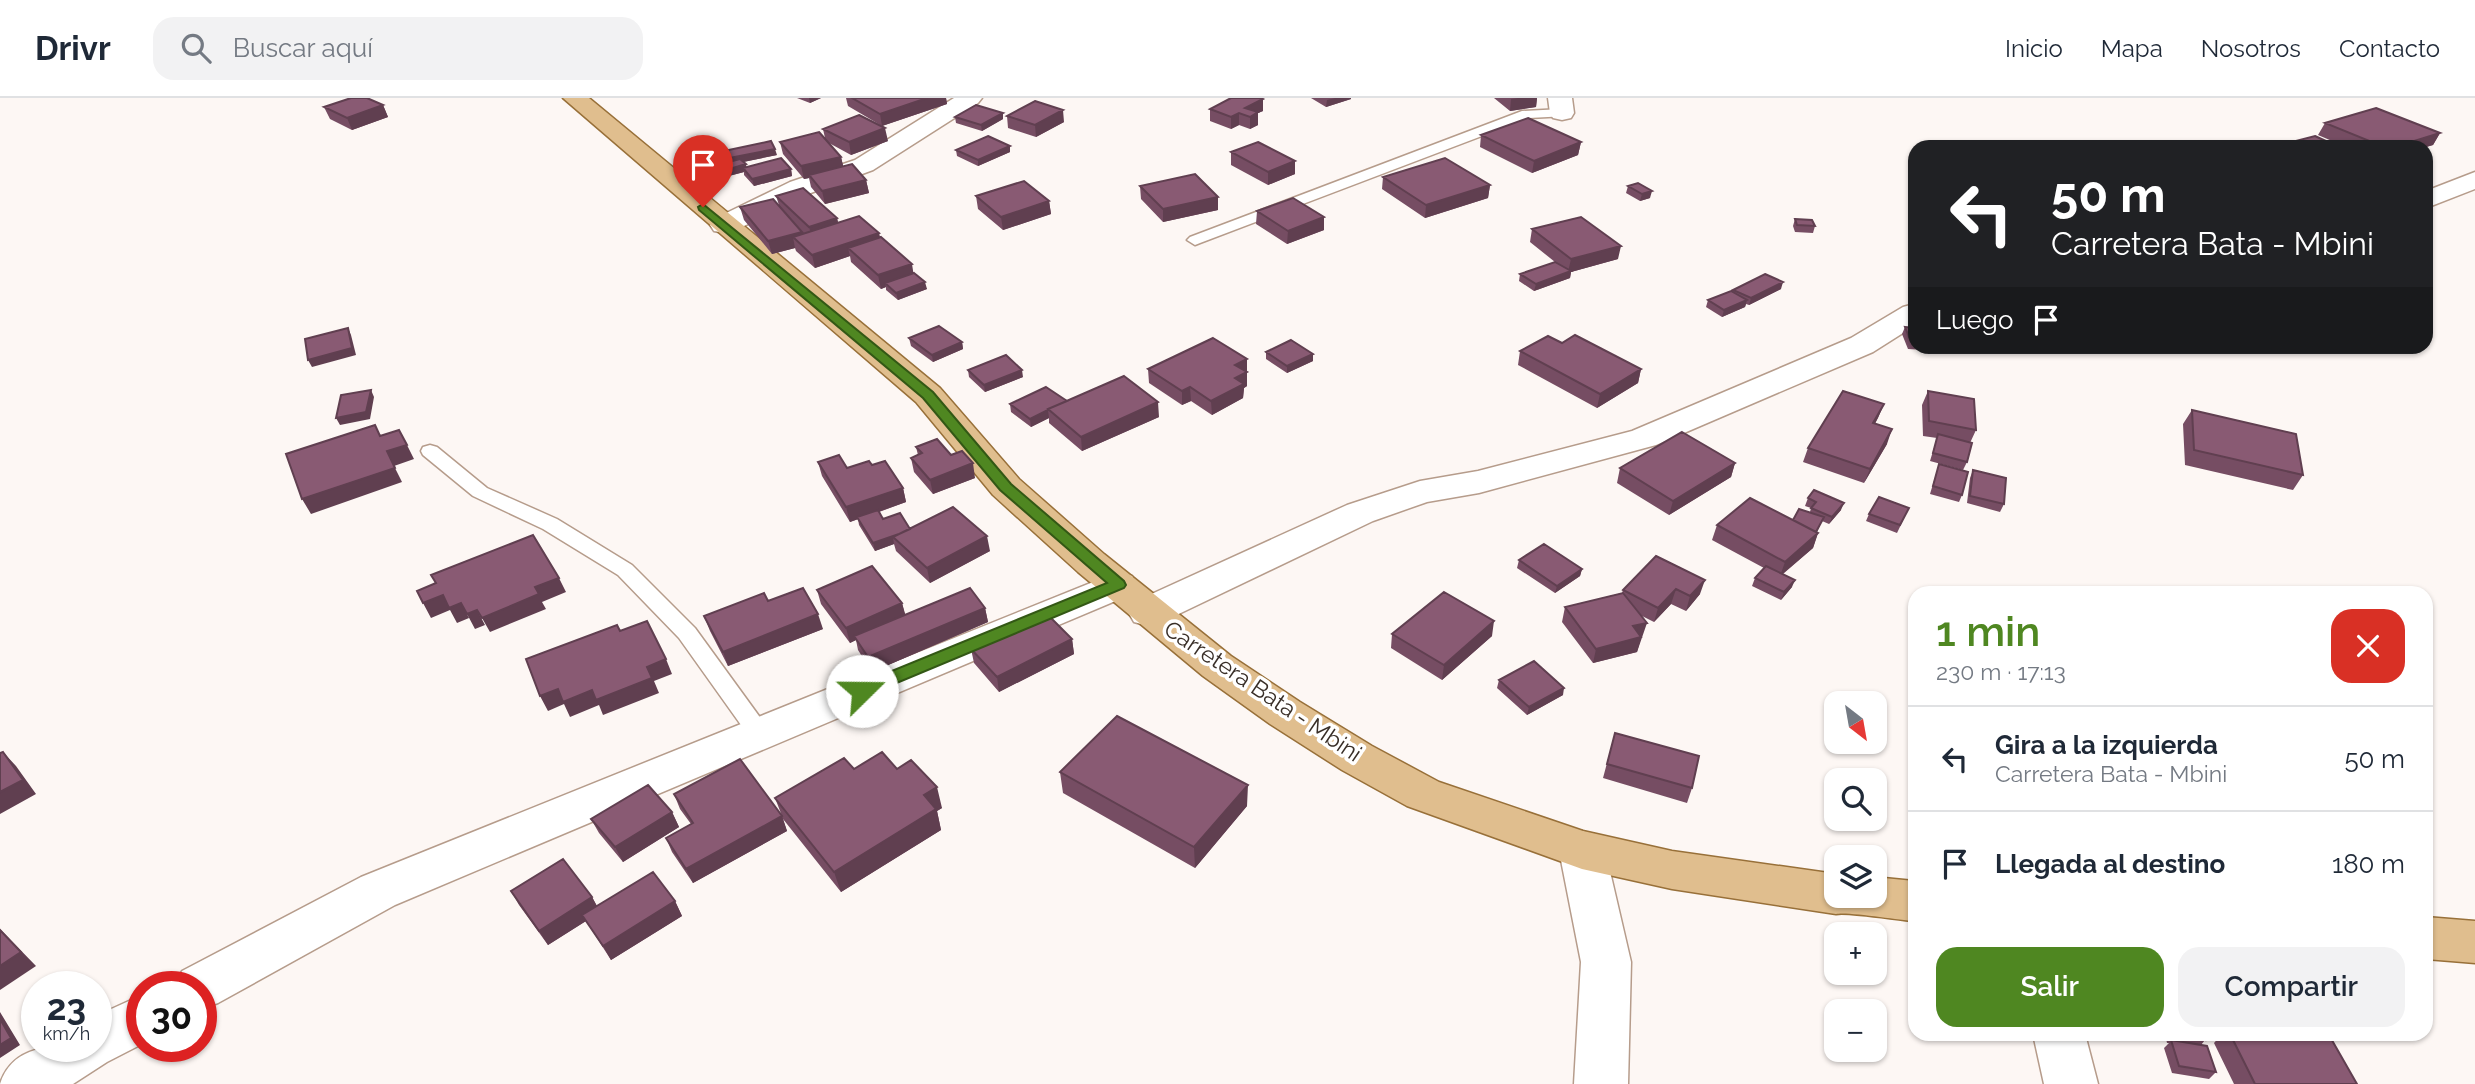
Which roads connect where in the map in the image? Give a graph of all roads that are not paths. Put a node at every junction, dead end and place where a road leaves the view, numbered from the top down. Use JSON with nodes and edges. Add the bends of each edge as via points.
{"nodes":[{"id":1,"x":575,"y":98,"type":"edge"},
{"id":2,"x":970,"y":98,"type":"edge"},
{"id":3,"x":1561,"y":106,"type":"edge"},
{"id":4,"x":2475,"y":180,"type":"edge"},
{"id":5,"x":2433,"y":197,"type":"edge"},
{"id":6,"x":724,"y":225,"type":"junction"},
{"id":7,"x":1195,"y":240,"type":"dead end"},
{"id":8,"x":1908,"y":317,"type":"edge"},
{"id":9,"x":430,"y":451,"type":"dead end"},
{"id":10,"x":1133,"y":598,"type":"junction"},
{"id":11,"x":759,"y":733,"type":"junction"},
{"id":12,"x":1582,"y":850,"type":"junction"},
{"id":13,"x":1824,"y":892,"type":"edge"},
{"id":14,"x":1887,"y":899,"type":"edge"},
{"id":15,"x":1908,"y":900,"type":"edge"},
{"id":16,"x":2433,"y":939,"type":"edge"},
{"id":17,"x":2475,"y":942,"type":"edge"},
{"id":18,"x":217,"y":978,"type":"edge"},
{"id":19,"x":2061,"y":1041,"type":"edge"},
{"id":20,"x":62,"y":1062,"type":"edge"},
{"id":21,"x":26,"y":1084,"type":"edge"},
{"id":22,"x":1601,"y":1084,"type":"edge"},
{"id":23,"x":2071,"y":1084,"type":"edge"}],
"edges":[{"from":1,"to":6,"type":"main road","name":"Carretera Bata - Mbini"},
{"from":2,"to":6,"type":"street","via":[[864,165],[799,188]]},
{"from":3,"to":7,"type":"lane","via":[[1527,114]]},
{"from":4,"to":5,"type":"street"},
{"from":6,"to":10,"type":"main road","name":"Carretera Bata - Mbini","via":[[928,395],[1006,487]]},
{"from":8,"to":10,"type":"street","via":[[1862,345],[1644,438],[1479,482],[1420,492]]},
{"from":9,"to":11,"type":"lane","via":[[480,492],[550,524],[625,569],[687,633]]},
{"from":10,"to":11,"type":"street"},
{"from":10,"to":12,"type":"main road","name":"Carretera Bata - Mbini","via":[[1228,674],[1368,764],[1423,794]]},
{"from":11,"to":18,"type":"street","via":[[378,891]]},
{"from":12,"to":13,"type":"main road","name":"Carretera Bata - Mbini","via":[[1672,870]]},
{"from":12,"to":22,"type":"street","via":[[1606,962]]},
{"from":14,"to":15,"type":"main road"},
{"from":16,"to":17,"type":"main road"},
{"from":19,"to":23,"type":"street"},
{"from":20,"to":21,"type":"street"}]}
